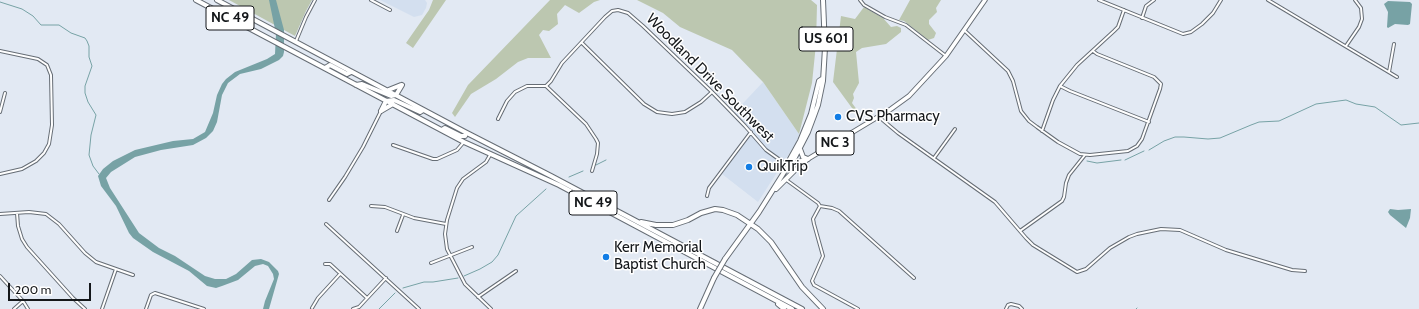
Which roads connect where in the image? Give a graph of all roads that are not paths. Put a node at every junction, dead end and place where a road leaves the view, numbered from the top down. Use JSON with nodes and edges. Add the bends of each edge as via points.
{"nodes":[{"id":1,"x":196,"y":0,"type":"edge"},
{"id":2,"x":217,"y":0,"type":"edge"},
{"id":3,"x":315,"y":0,"type":"edge"},
{"id":4,"x":371,"y":0,"type":"edge"},
{"id":5,"x":823,"y":0,"type":"edge"},
{"id":6,"x":860,"y":0,"type":"edge"},
{"id":7,"x":985,"y":0,"type":"edge"},
{"id":8,"x":1099,"y":0,"type":"edge"},
{"id":9,"x":1154,"y":0,"type":"edge"},
{"id":10,"x":1221,"y":0,"type":"edge"},
{"id":11,"x":1268,"y":0,"type":"edge"},
{"id":12,"x":1355,"y":0,"type":"edge"},
{"id":13,"x":390,"y":10,"type":"dead end"},
{"id":14,"x":1124,"y":10,"type":"junction"},
{"id":15,"x":1142,"y":18,"type":"junction"},
{"id":16,"x":964,"y":30,"type":"junction"},
{"id":17,"x":296,"y":42,"type":"junction"},
{"id":18,"x":582,"y":43,"type":"junction"},
{"id":19,"x":1394,"y":44,"type":"dead end"},
{"id":20,"x":1346,"y":46,"type":"junction"},
{"id":21,"x":0,"y":51,"type":"edge"},
{"id":22,"x":1093,"y":51,"type":"junction"},
{"id":23,"x":946,"y":56,"type":"junction"},
{"id":24,"x":325,"y":68,"type":"junction"},
{"id":25,"x":351,"y":72,"type":"junction"},
{"id":26,"x":1389,"y":72,"type":"junction"},
{"id":27,"x":1397,"y":77,"type":"dead end"},
{"id":28,"x":822,"y":79,"type":"junction"},
{"id":29,"x":356,"y":85,"type":"junction"},
{"id":30,"x":546,"y":86,"type":"junction"},
{"id":31,"x":1060,"y":86,"type":"junction"},
{"id":32,"x":386,"y":91,"type":"junction"},
{"id":33,"x":712,"y":92,"type":"junction"},
{"id":34,"x":5,"y":93,"type":"dead end"},
{"id":35,"x":396,"y":95,"type":"junction"},
{"id":36,"x":386,"y":101,"type":"junction"},
{"id":37,"x":393,"y":104,"type":"junction"},
{"id":38,"x":423,"y":110,"type":"junction"},
{"id":39,"x":381,"y":111,"type":"junction"},
{"id":40,"x":0,"y":112,"type":"edge"},
{"id":41,"x":879,"y":116,"type":"junction"},
{"id":42,"x":498,"y":119,"type":"dead end"},
{"id":43,"x":1149,"y":122,"type":"junction"},
{"id":44,"x":956,"y":129,"type":"dead end"},
{"id":45,"x":442,"y":130,"type":"junction"},
{"id":46,"x":1042,"y":131,"type":"junction"},
{"id":47,"x":751,"y":132,"type":"junction"},
{"id":48,"x":466,"y":133,"type":"junction"},
{"id":49,"x":464,"y":142,"type":"junction"},
{"id":50,"x":393,"y":145,"type":"dead end"},
{"id":51,"x":800,"y":149,"type":"junction"},
{"id":52,"x":490,"y":155,"type":"junction"},
{"id":53,"x":1085,"y":155,"type":"junction"},
{"id":54,"x":934,"y":158,"type":"junction"},
{"id":55,"x":808,"y":159,"type":"junction"},
{"id":56,"x":788,"y":166,"type":"junction"},
{"id":57,"x":794,"y":170,"type":"junction"},
{"id":58,"x":592,"y":171,"type":"dead end"},
{"id":59,"x":0,"y":174,"type":"edge"},
{"id":60,"x":785,"y":179,"type":"junction"},
{"id":61,"x":770,"y":195,"type":"junction"},
{"id":62,"x":707,"y":196,"type":"dead end"},
{"id":63,"x":329,"y":200,"type":"dead end"},
{"id":64,"x":371,"y":206,"type":"dead end"},
{"id":65,"x":820,"y":206,"type":"junction"},
{"id":66,"x":16,"y":213,"type":"junction"},
{"id":67,"x":0,"y":214,"type":"edge"},
{"id":68,"x":404,"y":215,"type":"junction"},
{"id":69,"x":635,"y":220,"type":"junction"},
{"id":70,"x":326,"y":224,"type":"dead end"},
{"id":71,"x":446,"y":224,"type":"junction"},
{"id":72,"x":751,"y":224,"type":"junction"},
{"id":73,"x":397,"y":231,"type":"dead end"},
{"id":74,"x":1020,"y":231,"type":"junction"},
{"id":75,"x":472,"y":248,"type":"dead end"},
{"id":76,"x":450,"y":256,"type":"junction"},
{"id":77,"x":431,"y":263,"type":"dead end"},
{"id":78,"x":325,"y":264,"type":"dead end"},
{"id":79,"x":116,"y":269,"type":"junction"},
{"id":80,"x":516,"y":271,"type":"dead end"},
{"id":81,"x":1305,"y":271,"type":"dead end"},
{"id":82,"x":340,"y":274,"type":"junction"},
{"id":83,"x":133,"y":275,"type":"dead end"},
{"id":84,"x":0,"y":276,"type":"edge"},
{"id":85,"x":386,"y":278,"type":"junction"},
{"id":86,"x":914,"y":278,"type":"dead end"},
{"id":87,"x":478,"y":297,"type":"junction"},
{"id":88,"x":770,"y":297,"type":"junction"},
{"id":89,"x":367,"y":298,"type":"junction"},
{"id":90,"x":23,"y":301,"type":"junction"},
{"id":91,"x":415,"y":305,"type":"junction"},
{"id":92,"x":312,"y":308,"type":"dead end"},
{"id":93,"x":14,"y":309,"type":"edge"},
{"id":94,"x":28,"y":309,"type":"edge"},
{"id":95,"x":85,"y":309,"type":"edge"},
{"id":96,"x":102,"y":309,"type":"edge"},
{"id":97,"x":146,"y":309,"type":"edge"},
{"id":98,"x":204,"y":309,"type":"edge"},
{"id":99,"x":353,"y":309,"type":"edge"},
{"id":100,"x":411,"y":309,"type":"edge"},
{"id":101,"x":419,"y":309,"type":"edge"},
{"id":102,"x":491,"y":309,"type":"edge"},
{"id":103,"x":700,"y":309,"type":"edge"},
{"id":104,"x":784,"y":309,"type":"edge"},
{"id":105,"x":792,"y":309,"type":"edge"},
{"id":106,"x":802,"y":309,"type":"edge"},
{"id":107,"x":823,"y":309,"type":"edge"},
{"id":108,"x":858,"y":309,"type":"edge"},
{"id":109,"x":1006,"y":309,"type":"edge"},
{"id":110,"x":1022,"y":309,"type":"edge"}],
"edges":[{"from":1,"to":24,"type":"highway","number":"NC 49"},
{"from":2,"to":17,"type":"highway","number":"NC 49"},
{"from":3,"to":17,"type":"street"},
{"from":4,"to":13,"type":"street"},
{"from":5,"to":28,"type":"highway","number":"US 601","via":[[826,42]]},
{"from":6,"to":23,"type":"street","via":[[885,17],[903,23]]},
{"from":7,"to":16,"type":"main road","number":"NC 3"},
{"from":8,"to":14,"type":"street"},
{"from":9,"to":15,"type":"street","via":[[1146,6]]},
{"from":10,"to":15,"type":"street","via":[[1210,17],[1187,33],[1179,33]]},
{"from":11,"to":20,"type":"street"},
{"from":12,"to":20,"type":"street","via":[[1361,8],[1362,19]]},
{"from":14,"to":15,"type":"street"},
{"from":14,"to":22,"type":"street","via":[[1118,27]]},
{"from":16,"to":23,"type":"main road","number":"NC 3"},
{"from":16,"to":46,"type":"street","via":[[1008,71],[1021,111]]},
{"from":17,"to":25,"type":"highway","number":"NC 49"},
{"from":18,"to":30,"type":"street","name":"Woodland Drive Southwest","via":[[562,63]]},
{"from":18,"to":33,"type":"street","via":[[644,104],[657,112],[685,112]]},
{"from":18,"to":33,"type":"street","name":"Woodland Drive Southwest","via":[[610,13],[625,11]]},
{"from":19,"to":26,"type":"street"},
{"from":20,"to":26,"type":"street"},
{"from":21,"to":59,"type":"street","via":[[38,59],[47,65],[51,75],[52,125],[49,144],[36,161],[22,169]]},
{"from":22,"to":31,"type":"street","via":[[1077,65]]},
{"from":22,"to":43,"type":"street","via":[[1154,77],[1161,84]]},
{"from":23,"to":41,"type":"main road","number":"NC 3","via":[[909,96]]},
{"from":24,"to":25,"type":"highway","via":[[330,65],[347,74]]},
{"from":24,"to":29,"type":"highway","number":"NC 49"},
{"from":25,"to":32,"type":"highway","number":"NC 49"},
{"from":26,"to":27,"type":"street"},
{"from":28,"to":51,"type":"highway","number":"US 601","via":[[818,105]]},
{"from":28,"to":56,"type":"highway","number":"US 601","via":[[819,81],[811,114]]},
{"from":29,"to":35,"type":"highway","via":[[362,84],[387,95]]},
{"from":29,"to":36,"type":"highway","number":"NC 49"},
{"from":30,"to":42,"type":"street","via":[[527,86],[515,92]]},
{"from":30,"to":58,"type":"street","via":[[586,124],[596,139],[597,154]]},
{"from":31,"to":43,"type":"street"},
{"from":31,"to":46,"type":"street"},
{"from":32,"to":35,"type":"highway","number":"NC 49"},
{"from":32,"to":35,"type":"highway","via":[[402,84]]},
{"from":33,"to":47,"type":"street","name":"Woodland Drive Southwest"},
{"from":34,"to":40,"type":"street"},
{"from":35,"to":38,"type":"highway","number":"NC 49"},
{"from":36,"to":37,"type":"highway","number":"NC 49"},
{"from":36,"to":38,"type":"highway","via":[[394,100],[420,112]]},
{"from":36,"to":39,"type":"highway"},
{"from":37,"to":39,"type":"highway"},
{"from":37,"to":45,"type":"highway","number":"NC 49"},
{"from":38,"to":48,"type":"highway","number":"NC 49"},
{"from":39,"to":63,"type":"street","via":[[363,147]]},
{"from":41,"to":54,"type":"street"},
{"from":41,"to":55,"type":"main road","number":"NC 3"},
{"from":43,"to":53,"type":"street","via":[[1141,142],[1134,149],[1121,153]]},
{"from":44,"to":54,"type":"street"},
{"from":45,"to":48,"type":"highway","via":[[445,128],[461,136],[465,136]]},
{"from":45,"to":49,"type":"highway","number":"NC 49"},
{"from":46,"to":53,"type":"street","via":[[1075,152]]},
{"from":47,"to":56,"type":"street","name":"Woodland Drive Southwest","via":[[770,153]]},
{"from":47,"to":62,"type":"street","via":[[709,188]]},
{"from":48,"to":69,"type":"highway","number":"NC 49"},
{"from":49,"to":50,"type":"street","via":[[457,150],[437,159]]},
{"from":49,"to":52,"type":"highway","number":"NC 49"},
{"from":51,"to":55,"type":"highway","via":[[801,155]]},
{"from":51,"to":56,"type":"highway","number":"US 601"},
{"from":52,"to":71,"type":"street","via":[[486,162],[459,184]]},
{"from":52,"to":88,"type":"highway","number":"NC 49","via":[[559,185]]},
{"from":53,"to":74,"type":"street","via":[[1069,175],[1062,201]]},
{"from":54,"to":74,"type":"street","via":[[995,202]]},
{"from":55,"to":56,"type":"main road","number":"NC 3"},
{"from":55,"to":57,"type":"main road"},
{"from":56,"to":57,"type":"main road"},
{"from":56,"to":61,"type":"highway","number":"US 601"},
{"from":57,"to":60,"type":"highway"},
{"from":60,"to":61,"type":"highway"},
{"from":60,"to":65,"type":"street"},
{"from":61,"to":72,"type":"highway","number":"US 601"},
{"from":64,"to":68,"type":"street","via":[[385,207]]},
{"from":65,"to":86,"type":"street","via":[[839,211]]},
{"from":65,"to":108,"type":"street","via":[[814,224],[823,256],[813,283],[819,289]]},
{"from":66,"to":67,"type":"street"},
{"from":66,"to":79,"type":"street","via":[[46,214],[60,224],[96,262]]},
{"from":66,"to":95,"type":"street","via":[[22,239],[27,247]]},
{"from":68,"to":71,"type":"street"},
{"from":68,"to":73,"type":"street"},
{"from":69,"to":72,"type":"highway","via":[[656,225],[673,225],[715,209],[730,211]]},
{"from":69,"to":106,"type":"highway","number":"NC 49"},
{"from":70,"to":85,"type":"street"},
{"from":71,"to":76,"type":"street","via":[[445,243]]},
{"from":72,"to":103,"type":"highway","number":"US 601","bridge":true,"via":[[725,259]]},
{"from":72,"to":107,"type":"highway","via":[[771,242],[802,287]]},
{"from":74,"to":81,"type":"street","via":[[1033,245],[1077,272],[1086,269],[1110,248],[1129,237],[1161,229],[1180,230],[1226,250],[1292,270]]},
{"from":75,"to":76,"type":"street"},
{"from":76,"to":77,"type":"street"},
{"from":76,"to":87,"type":"street","via":[[465,284]]},
{"from":78,"to":82,"type":"street","via":[[330,264]]},
{"from":79,"to":83,"type":"street"},
{"from":79,"to":96,"type":"street"},
{"from":80,"to":87,"type":"street"},
{"from":82,"to":89,"type":"street"},
{"from":82,"to":92,"type":"street"},
{"from":84,"to":90,"type":"street"},
{"from":85,"to":89,"type":"street"},
{"from":85,"to":91,"type":"street"},
{"from":87,"to":102,"type":"street"},
{"from":88,"to":104,"type":"highway"},
{"from":88,"to":105,"type":"highway","number":"NC 49"},
{"from":89,"to":99,"type":"street","via":[[359,307]]},
{"from":90,"to":93,"type":"street"},
{"from":90,"to":94,"type":"street"},
{"from":91,"to":100,"type":"street"},
{"from":91,"to":101,"type":"street"},
{"from":97,"to":98,"type":"street","via":[[153,293]]},
{"from":109,"to":110,"type":"street","via":[[1008,305],[1015,304]]}]}
